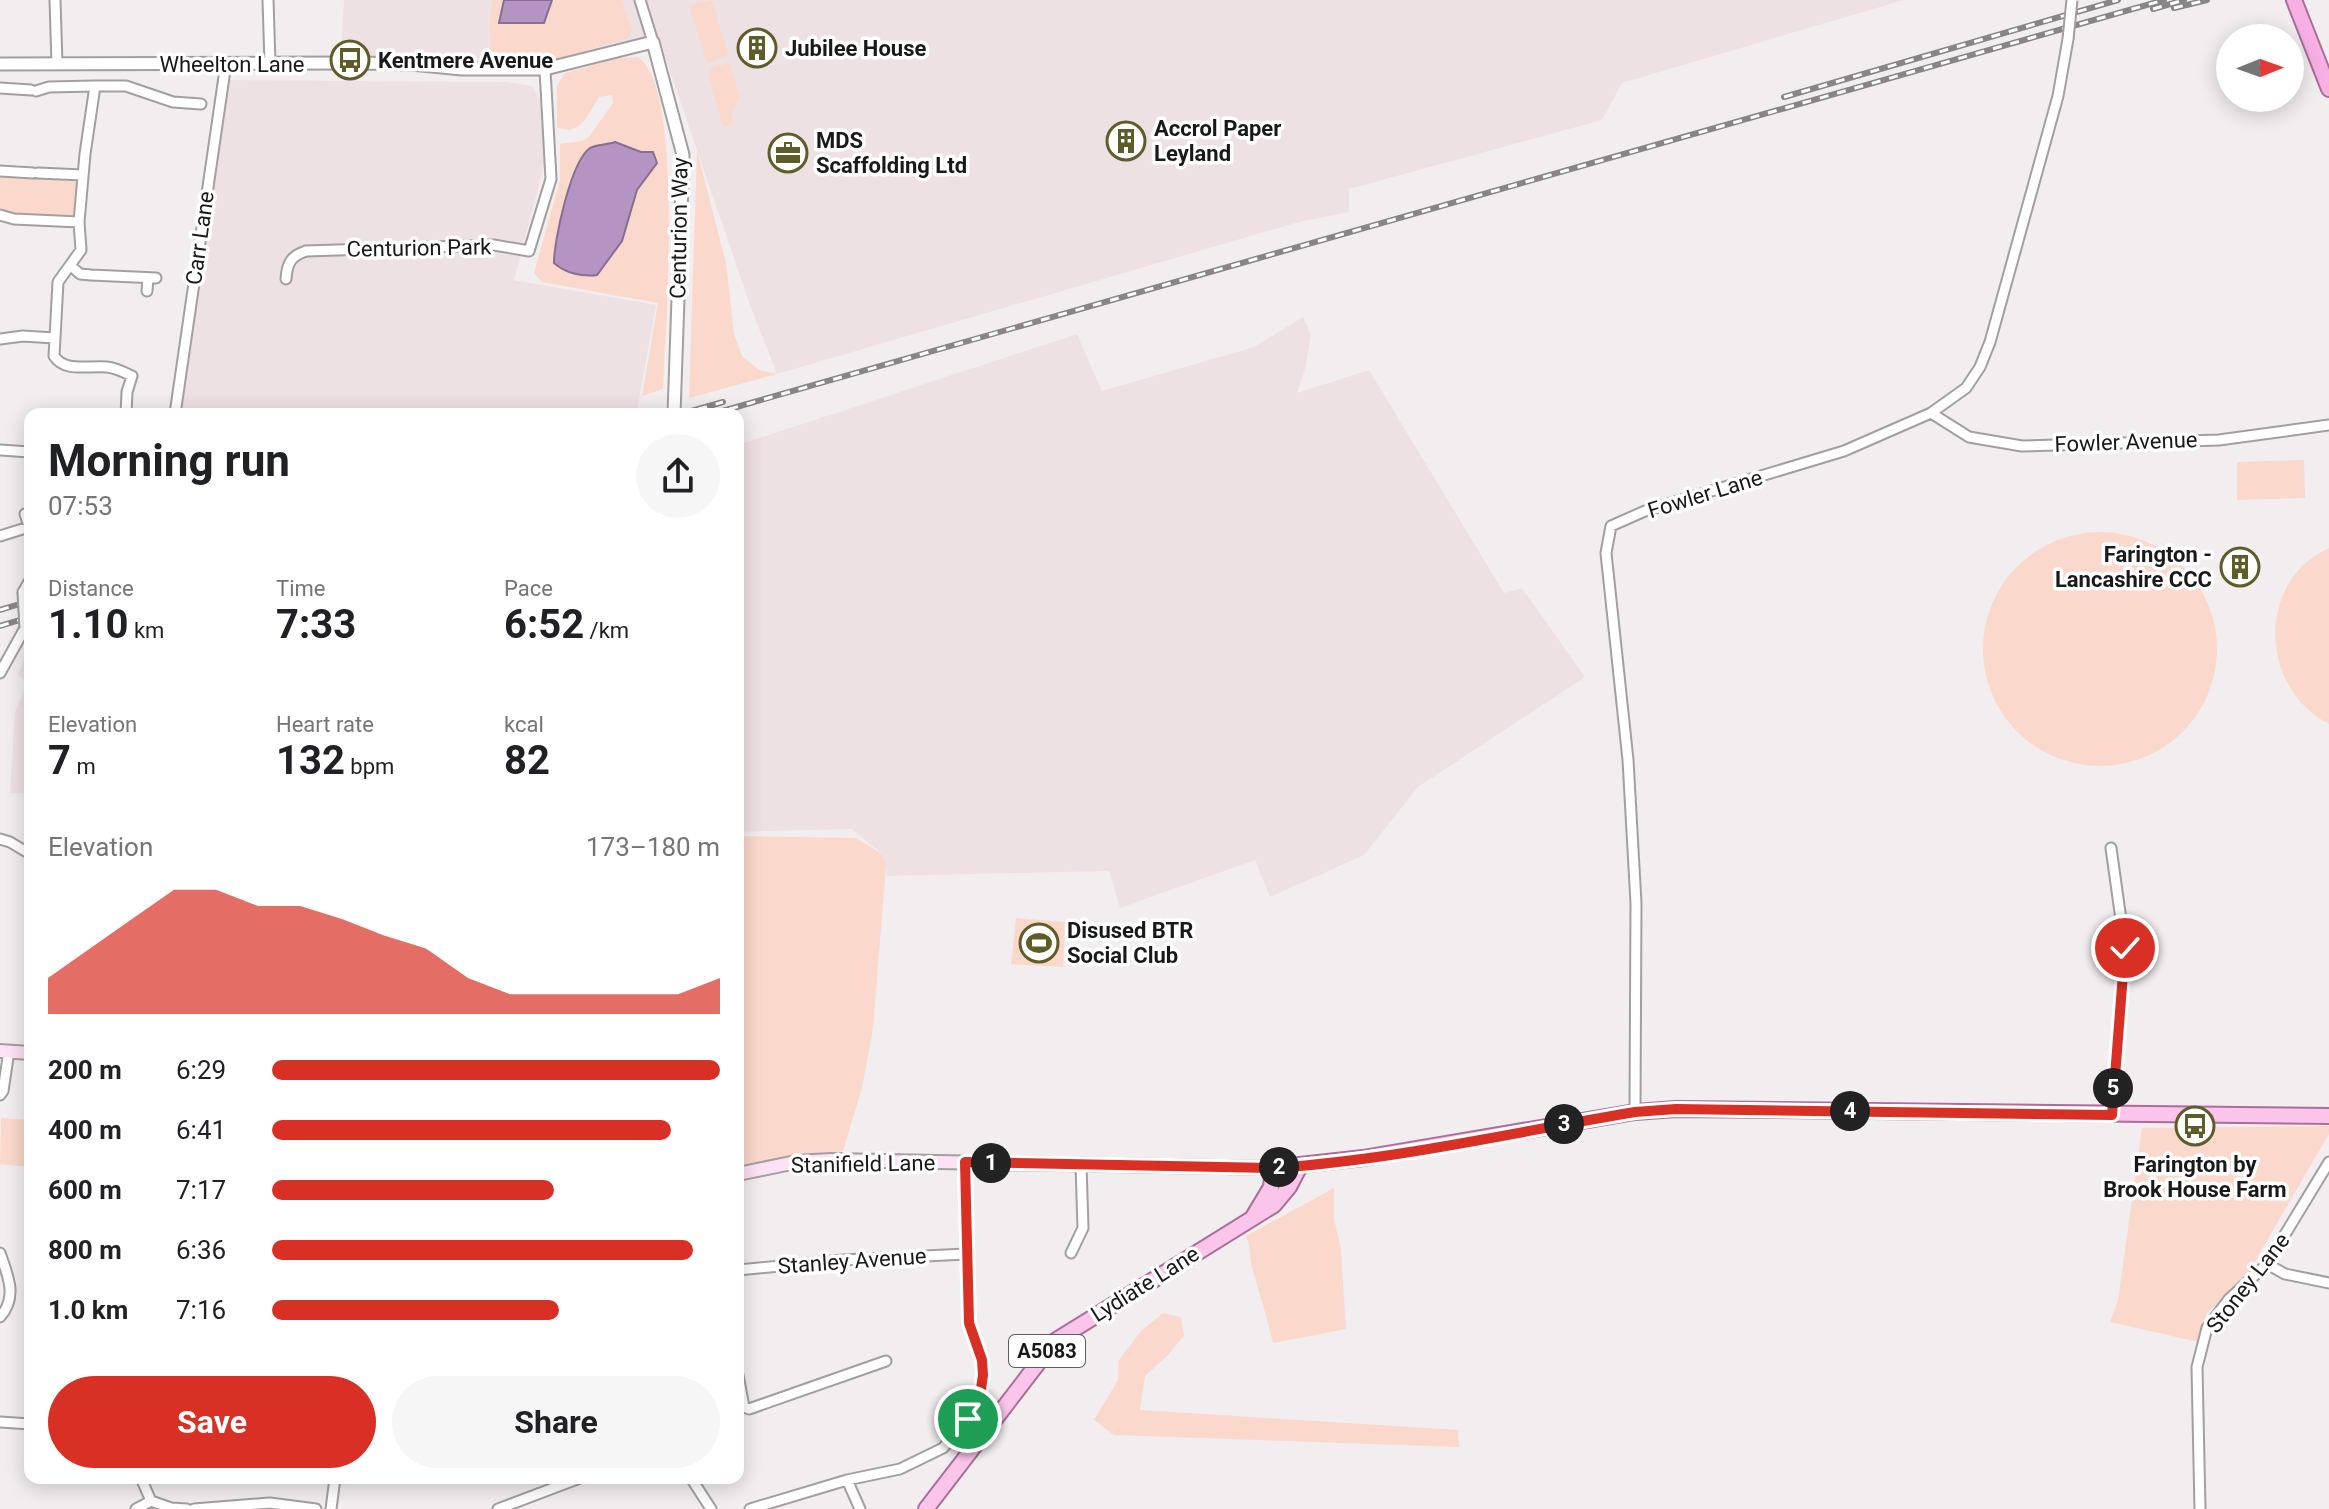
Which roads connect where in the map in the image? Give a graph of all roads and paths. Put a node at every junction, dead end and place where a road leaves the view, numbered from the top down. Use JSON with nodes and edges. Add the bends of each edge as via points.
{"nodes":[{"id":1,"x":55,"y":0,"type":"edge"},
{"id":2,"x":268,"y":0,"type":"edge"},
{"id":3,"x":640,"y":0,"type":"edge"},
{"id":4,"x":2072,"y":0,"type":"edge"},
{"id":5,"x":2294,"y":0,"type":"edge"},
{"id":6,"x":653,"y":42,"type":"junction"},
{"id":7,"x":226,"y":63,"type":"junction"},
{"id":8,"x":270,"y":63,"type":"junction"},
{"id":9,"x":0,"y":64,"type":"edge"},
{"id":10,"x":57,"y":64,"type":"junction"},
{"id":11,"x":545,"y":69,"type":"junction"},
{"id":12,"x":95,"y":86,"type":"junction"},
{"id":13,"x":0,"y":88,"type":"edge"},
{"id":14,"x":2329,"y":89,"type":"edge"},
{"id":15,"x":201,"y":104,"type":"dead end"},
{"id":16,"x":0,"y":171,"type":"edge"},
{"id":17,"x":83,"y":175,"type":"junction"},
{"id":18,"x":0,"y":215,"type":"edge"},
{"id":19,"x":79,"y":222,"type":"junction"},
{"id":20,"x":71,"y":266,"type":"junction"},
{"id":21,"x":286,"y":279,"type":"dead end"},
{"id":22,"x":147,"y":291,"type":"dead end"},
{"id":23,"x":54,"y":338,"type":"junction"},
{"id":24,"x":0,"y":339,"type":"edge"},
{"id":25,"x":126,"y":408,"type":"edge"},
{"id":26,"x":176,"y":408,"type":"edge"},
{"id":27,"x":674,"y":408,"type":"edge"},
{"id":28,"x":1931,"y":413,"type":"junction"},
{"id":29,"x":2329,"y":425,"type":"edge"},
{"id":30,"x":0,"y":450,"type":"edge"},
{"id":31,"x":24,"y":452,"type":"edge"},
{"id":32,"x":24,"y":530,"type":"edge"},
{"id":33,"x":0,"y":536,"type":"edge"},
{"id":34,"x":24,"y":590,"type":"edge"},
{"id":35,"x":24,"y":610,"type":"edge"},
{"id":36,"x":24,"y":630,"type":"edge"},
{"id":37,"x":0,"y":673,"type":"edge"},
{"id":38,"x":0,"y":839,"type":"edge"},
{"id":39,"x":2111,"y":848,"type":"dead end"},
{"id":40,"x":24,"y":850,"type":"edge"},
{"id":41,"x":5,"y":1051,"type":"edge"},
{"id":42,"x":0,"y":1095,"type":"edge"},
{"id":43,"x":1635,"y":1112,"type":"junction"},
{"id":44,"x":2112,"y":1115,"type":"junction"},
{"id":45,"x":2329,"y":1116,"type":"edge"},
{"id":46,"x":965,"y":1162,"type":"junction"},
{"id":47,"x":2329,"y":1162,"type":"edge"},
{"id":48,"x":1081,"y":1165,"type":"junction"},
{"id":49,"x":1300,"y":1166,"type":"junction"},
{"id":50,"x":1273,"y":1168,"type":"junction"},
{"id":51,"x":744,"y":1173,"type":"edge"},
{"id":52,"x":1253,"y":1217,"type":"junction"},
{"id":53,"x":0,"y":1253,"type":"edge"},
{"id":54,"x":1071,"y":1253,"type":"dead end"},
{"id":55,"x":966,"y":1254,"type":"junction"},
{"id":56,"x":2267,"y":1264,"type":"junction"},
{"id":57,"x":744,"y":1269,"type":"edge"},
{"id":58,"x":2329,"y":1283,"type":"edge"},
{"id":59,"x":0,"y":1317,"type":"edge"},
{"id":60,"x":886,"y":1361,"type":"dead end"},
{"id":61,"x":744,"y":1407,"type":"edge"},
{"id":62,"x":0,"y":1422,"type":"edge"},
{"id":63,"x":24,"y":1424,"type":"edge"},
{"id":64,"x":847,"y":1480,"type":"junction"},
{"id":65,"x":144,"y":1484,"type":"edge"},
{"id":66,"x":334,"y":1484,"type":"edge"},
{"id":67,"x":558,"y":1484,"type":"edge"},
{"id":68,"x":695,"y":1484,"type":"edge"},
{"id":69,"x":151,"y":1501,"type":"junction"},
{"id":70,"x":756,"y":1508,"type":"edge"},
{"id":71,"x":136,"y":1509,"type":"edge"},
{"id":72,"x":187,"y":1509,"type":"edge"},
{"id":73,"x":194,"y":1509,"type":"edge"},
{"id":74,"x":316,"y":1509,"type":"edge"},
{"id":75,"x":331,"y":1509,"type":"edge"},
{"id":76,"x":498,"y":1509,"type":"edge"},
{"id":77,"x":711,"y":1509,"type":"edge"},
{"id":78,"x":860,"y":1509,"type":"edge"},
{"id":79,"x":926,"y":1509,"type":"edge"},
{"id":80,"x":2200,"y":1509,"type":"edge"}],
"edges":[{"from":1,"to":10,"type":"street"},
{"from":2,"to":8,"type":"street"},
{"from":3,"to":6,"type":"street","name":"Centurion Way"},
{"from":4,"to":28,"type":"street","name":"Fowler Lane","bridge":true,"via":[[2058,96],[1990,342],[1966,388]]},
{"from":5,"to":14,"type":"highway"},
{"from":6,"to":11,"type":"street","name":"Wheelton Lane"},
{"from":6,"to":27,"type":"street","name":"Centurion Way","via":[[683,155]]},
{"from":7,"to":8,"type":"street","name":"Wheelton Lane"},
{"from":7,"to":10,"type":"street","name":"Wheelton Lane"},
{"from":7,"to":26,"type":"street","name":"Carr Lane"},
{"from":8,"to":11,"type":"street","name":"Wheelton Lane"},
{"from":9,"to":10,"type":"street","name":"Wheelton Lane"},
{"from":11,"to":21,"type":"street","name":"Centurion Park","via":[[551,179],[529,251],[494,245],[306,251],[289,262]]},
{"from":12,"to":13,"type":"street"},
{"from":12,"to":15,"type":"street","via":[[126,86],[173,102]]},
{"from":12,"to":17,"type":"street"},
{"from":16,"to":17,"type":"street"},
{"from":17,"to":19,"type":"street"},
{"from":18,"to":19,"type":"street"},
{"from":19,"to":20,"type":"street","via":[[81,250]]},
{"from":20,"to":22,"type":"street","via":[[80,274],[152,278]]},
{"from":20,"to":23,"type":"street","via":[[58,282]]},
{"from":23,"to":24,"type":"street"},
{"from":23,"to":25,"type":"street","via":[[54,356],[62,365],[112,368],[132,376]]},
{"from":28,"to":29,"type":"street","name":"Fowler Avenue","via":[[1969,437],[2022,446],[2219,440]]},
{"from":28,"to":43,"type":"street","name":"Fowler Lane","via":[[1844,451],[1611,526],[1606,553],[1628,760],[1636,903]]},
{"from":30,"to":31,"type":"street"},
{"from":32,"to":33,"type":"street"},
{"from":34,"to":35,"type":"street","bridge":true},
{"from":36,"to":37,"type":"street","bridge":true},
{"from":38,"to":40,"type":"street"},
{"from":39,"to":44,"type":"street","via":[[2125,948]]},
{"from":41,"to":42,"type":"street"},
{"from":43,"to":44,"type":"main road","name":"Stanifield Lane"},
{"from":43,"to":49,"type":"main road","name":"Stanifield Lane"},
{"from":44,"to":45,"type":"main road","name":"Stanifield Lane"},
{"from":46,"to":48,"type":"main road","name":"Stanifield Lane"},
{"from":46,"to":51,"type":"main road","name":"Stanifield Lane","via":[[831,1160]]},
{"from":46,"to":55,"type":"street"},
{"from":47,"to":56,"type":"street","name":"Stoney Lane"},
{"from":48,"to":50,"type":"main road","name":"Stanifield Lane"},
{"from":48,"to":54,"type":"street","via":[[1083,1228]]},
{"from":49,"to":50,"type":"main road","name":"Stanifield Lane"},
{"from":49,"to":52,"type":"main road","name":"Lydiate Lane","number":"A5083","via":[[1283,1196]]},
{"from":50,"to":52,"type":"main road","via":[[1271,1187]]},
{"from":52,"to":79,"type":"main road","name":"Lydiate Lane","number":"A5083","via":[[1055,1341]]},
{"from":53,"to":59,"type":"street","via":[[12,1294]]},
{"from":55,"to":57,"type":"street","name":"Stanley Avenue"},
{"from":55,"to":64,"type":"street","via":[[969,1323],[983,1375],[968,1419],[943,1448],[900,1469]]},
{"from":56,"to":58,"type":"street","via":[[2285,1274]]},
{"from":56,"to":80,"type":"street","name":"Stoney Lane","via":[[2207,1328],[2197,1367]]},
{"from":60,"to":61,"type":"street"},
{"from":62,"to":63,"type":"street"},
{"from":64,"to":70,"type":"street"},
{"from":64,"to":78,"type":"street"},
{"from":65,"to":69,"type":"street"},
{"from":66,"to":75,"type":"street"},
{"from":67,"to":76,"type":"street"},
{"from":68,"to":77,"type":"street"},
{"from":69,"to":71,"type":"street"},
{"from":69,"to":72,"type":"street"},
{"from":73,"to":74,"type":"street","via":[[270,1503]]}]}
